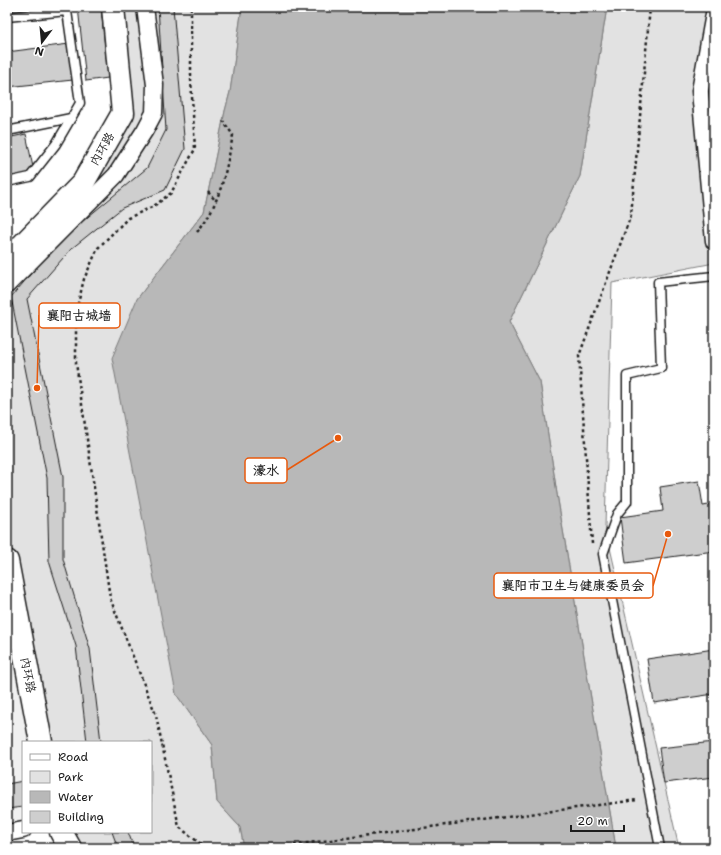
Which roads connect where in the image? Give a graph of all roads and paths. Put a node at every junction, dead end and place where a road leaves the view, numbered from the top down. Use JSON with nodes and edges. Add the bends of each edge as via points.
{"nodes":[{"id":1,"x":113,"y":7,"type":"edge"},
{"id":2,"x":145,"y":7,"type":"edge"},
{"id":3,"x":191,"y":7,"type":"edge"},
{"id":4,"x":714,"y":14,"type":"edge"},
{"id":5,"x":7,"y":17,"type":"edge"},
{"id":6,"x":71,"y":118,"type":"junction"},
{"id":7,"x":223,"y":121,"type":"dead end"},
{"id":8,"x":7,"y":131,"type":"edge"},
{"id":9,"x":710,"y":161,"type":"edge"},
{"id":10,"x":7,"y":182,"type":"edge"},
{"id":11,"x":208,"y":192,"type":"dead end"},
{"id":12,"x":217,"y":201,"type":"junction"},
{"id":13,"x":197,"y":232,"type":"dead end"},
{"id":14,"x":714,"y":241,"type":"edge"},
{"id":15,"x":7,"y":261,"type":"edge"},
{"id":16,"x":714,"y":276,"type":"edge"},
{"id":17,"x":7,"y":285,"type":"edge"},
{"id":18,"x":7,"y":561,"type":"edge"},
{"id":19,"x":41,"y":741,"type":"edge"},
{"id":20,"x":637,"y":800,"type":"dead end"},
{"id":21,"x":22,"y":830,"type":"edge"},
{"id":22,"x":7,"y":833,"type":"edge"},
{"id":23,"x":62,"y":833,"type":"edge"},
{"id":24,"x":70,"y":848,"type":"edge"},
{"id":25,"x":206,"y":848,"type":"edge"},
{"id":26,"x":270,"y":848,"type":"edge"},
{"id":27,"x":660,"y":848,"type":"edge"}],
"edges":[{"from":1,"to":15,"type":"street","name":"内环路","via":[[123,113],[83,183]]},
{"from":2,"to":17,"type":"street","via":[[155,85],[154,113],[116,175]]},
{"from":3,"to":25,"type":"path","via":[[191,79],[195,149],[171,193],[154,206],[128,218],[98,248],[84,280],[76,312],[76,363],[110,598],[156,715],[179,827]]},
{"from":4,"to":9,"type":"street","via":[[700,91]]},
{"from":5,"to":6,"type":"lane","via":[[67,10],[80,103]]},
{"from":6,"to":8,"type":"lane"},
{"from":6,"to":10,"type":"lane","via":[[56,144],[30,177]]},
{"from":7,"to":12,"type":"path","via":[[232,135],[228,164]]},
{"from":9,"to":14,"type":"street"},
{"from":11,"to":12,"type":"path"},
{"from":12,"to":13,"type":"path","via":[[206,222]]},
{"from":16,"to":27,"type":"lane","via":[[658,282],[660,368],[627,376],[627,502],[617,514],[603,554]]},
{"from":18,"to":19,"type":"street","name":"内环路"},
{"from":20,"to":26,"type":"path"},
{"from":21,"to":22,"type":"street"},
{"from":23,"to":24,"type":"street"}]}
